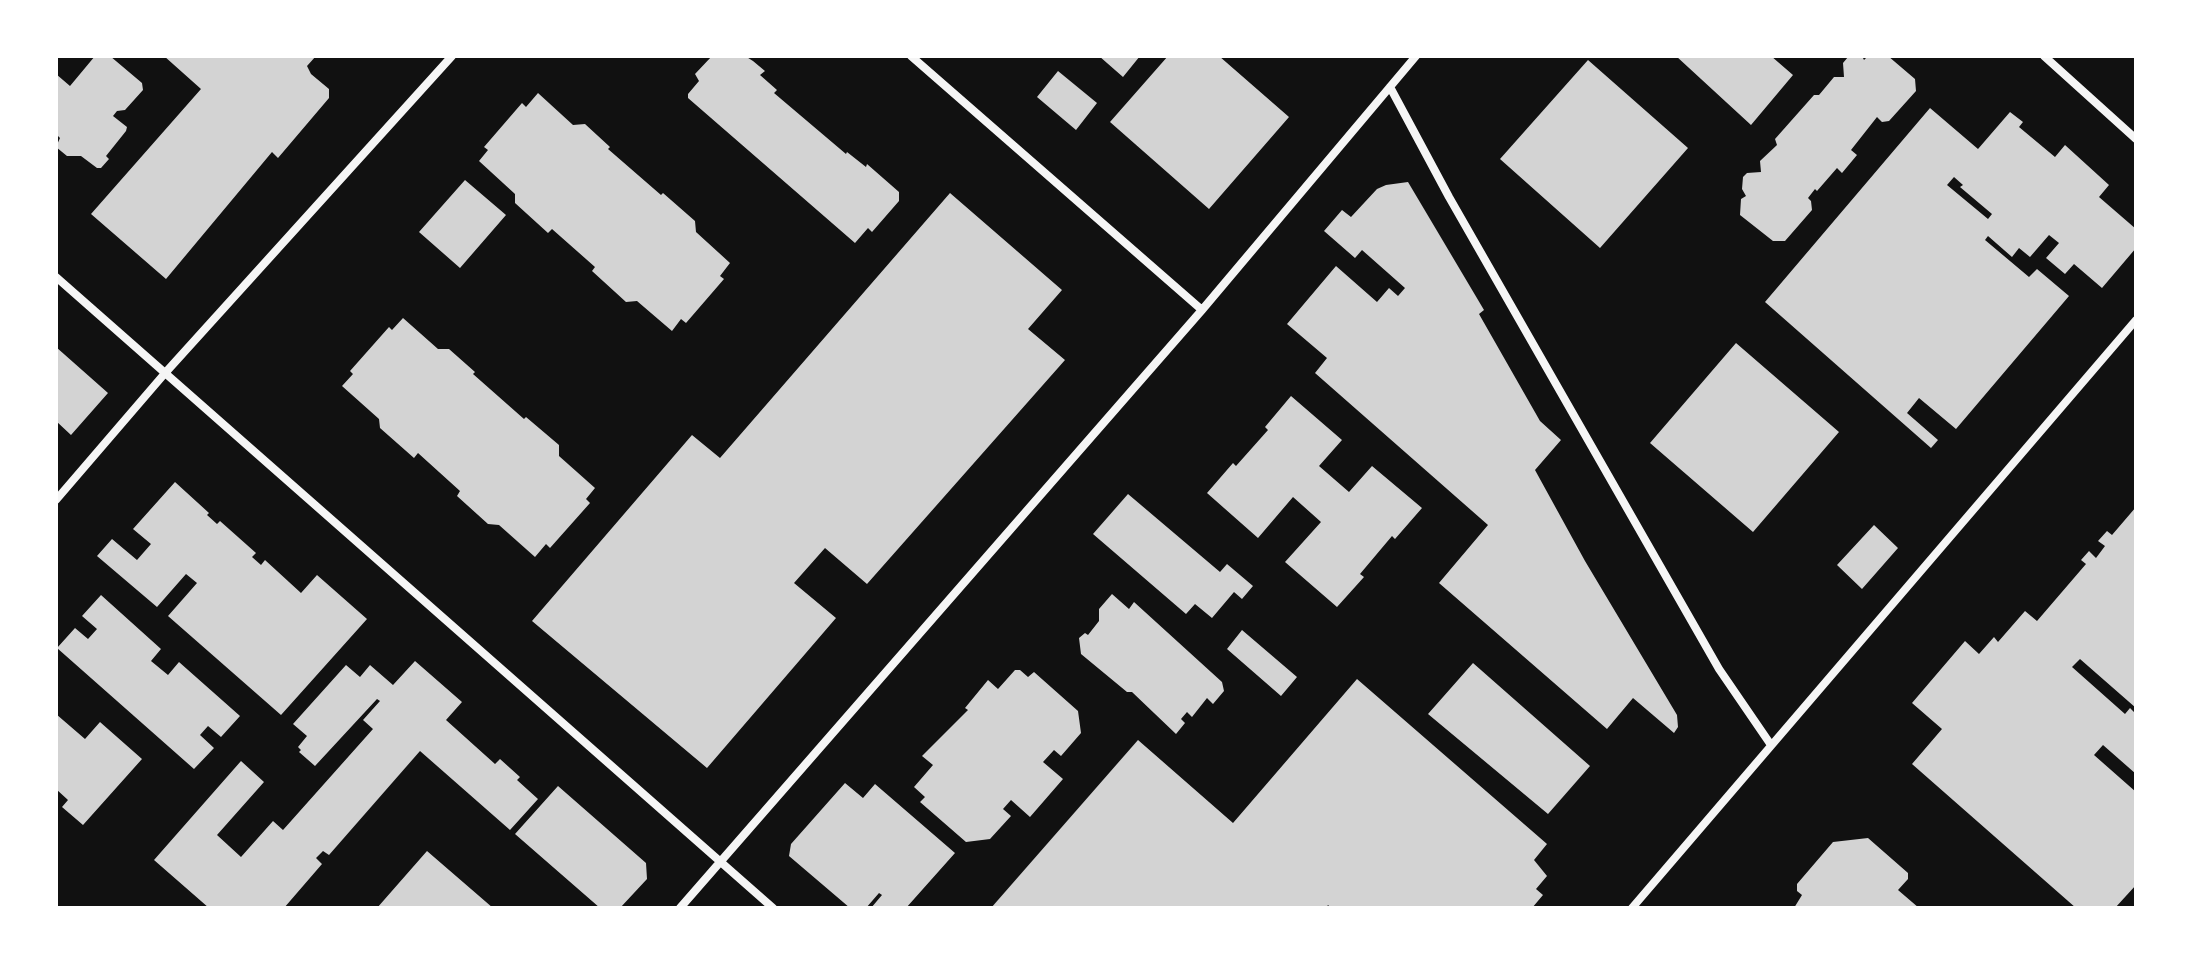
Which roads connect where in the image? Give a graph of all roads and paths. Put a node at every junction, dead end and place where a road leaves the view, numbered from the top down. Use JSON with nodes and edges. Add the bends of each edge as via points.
{"nodes":[{"id":1,"x":452,"y":56,"type":"edge"},
{"id":2,"x":911,"y":56,"type":"edge"},
{"id":3,"x":1416,"y":56,"type":"edge"},
{"id":4,"x":2044,"y":56,"type":"edge"},
{"id":5,"x":1390,"y":87,"type":"junction"},
{"id":6,"x":2136,"y":139,"type":"edge"},
{"id":7,"x":56,"y":277,"type":"edge"},
{"id":8,"x":1202,"y":310,"type":"junction"},
{"id":9,"x":2136,"y":320,"type":"edge"},
{"id":10,"x":166,"y":372,"type":"junction"},
{"id":11,"x":56,"y":500,"type":"edge"},
{"id":12,"x":1771,"y":745,"type":"junction"},
{"id":13,"x":720,"y":862,"type":"junction"},
{"id":14,"x":680,"y":908,"type":"edge"},
{"id":15,"x":773,"y":908,"type":"edge"},
{"id":16,"x":1632,"y":908,"type":"edge"}],
"edges":[{"from":1,"to":10,"type":"street"},
{"from":2,"to":8,"type":"street"},
{"from":3,"to":5,"type":"street"},
{"from":4,"to":6,"type":"street"},
{"from":5,"to":8,"type":"street"},
{"from":5,"to":12,"type":"street","via":[[1719,669]]},
{"from":7,"to":10,"type":"street"},
{"from":8,"to":13,"type":"street"},
{"from":9,"to":12,"type":"street"},
{"from":10,"to":11,"type":"street"},
{"from":10,"to":13,"type":"street"},
{"from":12,"to":16,"type":"street"},
{"from":13,"to":14,"type":"street"},
{"from":13,"to":15,"type":"street"}]}
